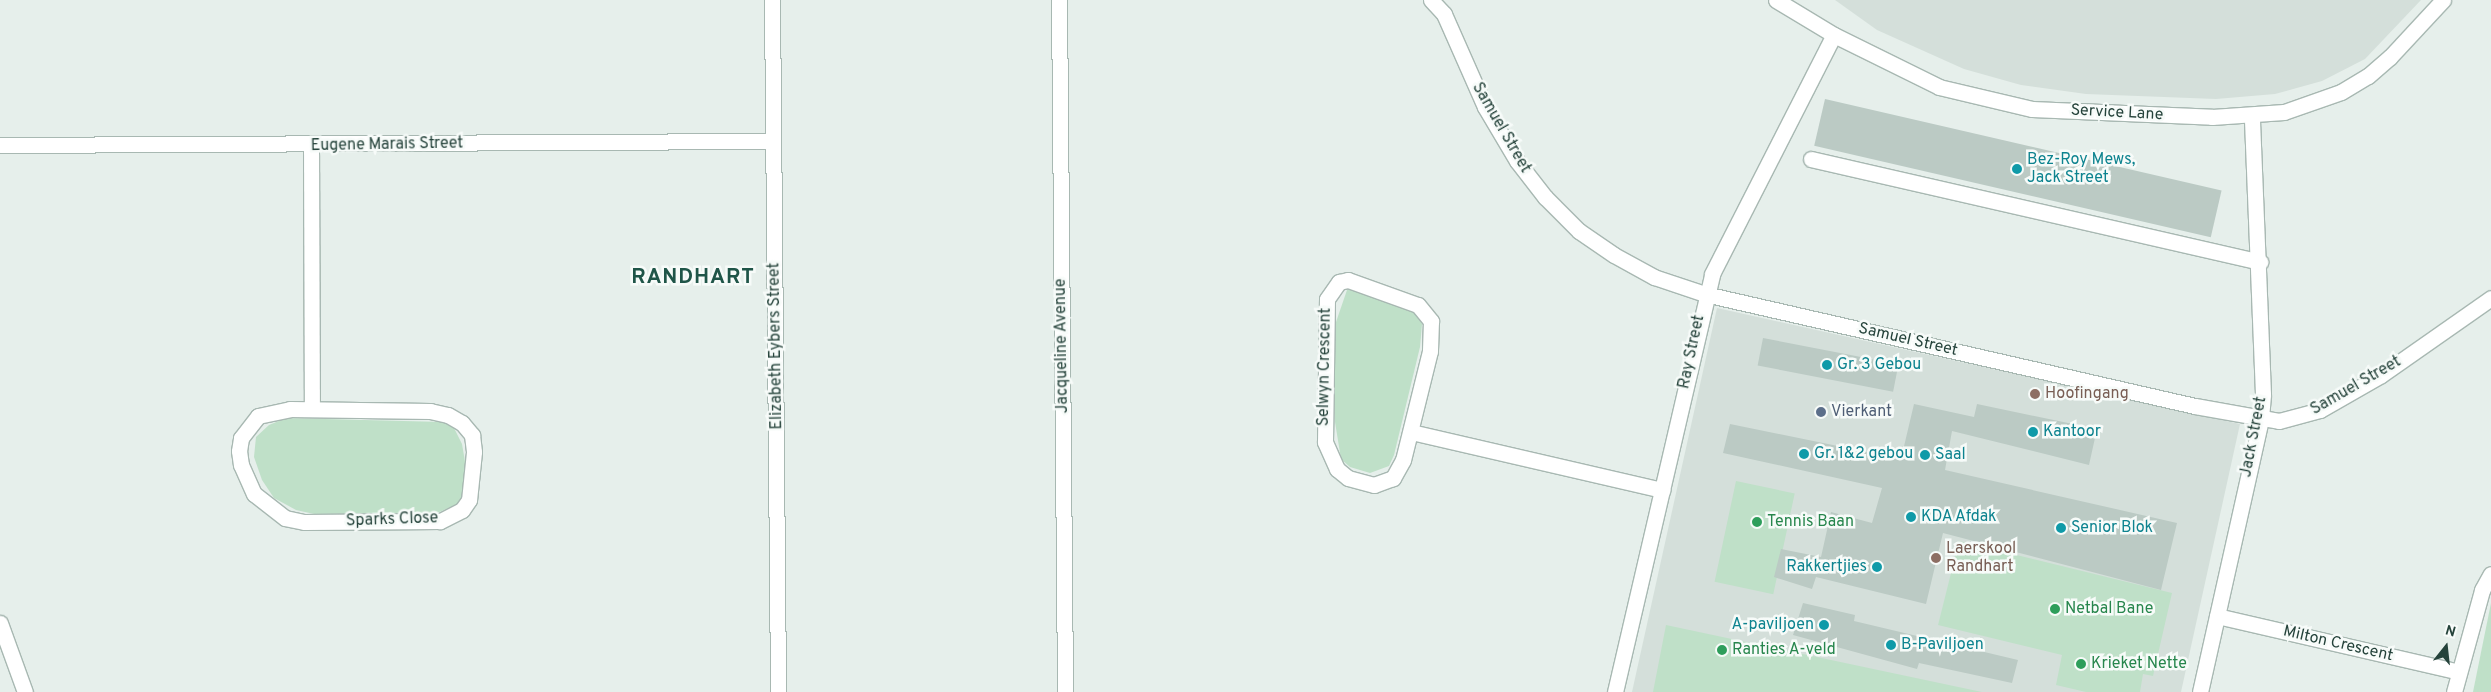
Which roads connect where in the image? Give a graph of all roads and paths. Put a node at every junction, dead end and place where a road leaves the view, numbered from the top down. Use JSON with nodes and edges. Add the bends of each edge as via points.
{"nodes":[{"id":1,"x":772,"y":0,"type":"edge"},
{"id":2,"x":1059,"y":0,"type":"edge"},
{"id":3,"x":1431,"y":0,"type":"edge"},
{"id":4,"x":1776,"y":0,"type":"edge"},
{"id":5,"x":2443,"y":0,"type":"edge"},
{"id":6,"x":1834,"y":35,"type":"junction"},
{"id":7,"x":2252,"y":117,"type":"junction"},
{"id":8,"x":773,"y":141,"type":"junction"},
{"id":9,"x":0,"y":145,"type":"edge"},
{"id":10,"x":311,"y":146,"type":"junction"},
{"id":11,"x":1811,"y":159,"type":"dead end"},
{"id":12,"x":2260,"y":262,"type":"junction"},
{"id":13,"x":1705,"y":294,"type":"junction"},
{"id":14,"x":2491,"y":298,"type":"edge"},
{"id":15,"x":312,"y":409,"type":"junction"},
{"id":16,"x":2261,"y":418,"type":"junction"},
{"id":17,"x":1411,"y":432,"type":"junction"},
{"id":18,"x":1662,"y":490,"type":"junction"},
{"id":19,"x":2491,"y":574,"type":"edge"},
{"id":20,"x":2217,"y":616,"type":"junction"},
{"id":21,"x":0,"y":623,"type":"edge"},
{"id":22,"x":2459,"y":672,"type":"junction"},
{"id":23,"x":25,"y":692,"type":"edge"},
{"id":24,"x":778,"y":692,"type":"edge"},
{"id":25,"x":1065,"y":692,"type":"edge"},
{"id":26,"x":1615,"y":692,"type":"edge"},
{"id":27,"x":2200,"y":692,"type":"edge"},
{"id":28,"x":2454,"y":692,"type":"edge"}],
"edges":[{"from":1,"to":8,"type":"street","name":"Elizabeth Eybers Street"},
{"from":2,"to":25,"type":"street","name":"Jacqueline Avenue"},
{"from":3,"to":13,"type":"street","name":"Samuel Street","via":[[1444,14],[1486,107],[1517,161],[1545,197],[1579,231],[1614,255],[1654,276]]},
{"from":4,"to":6,"type":"street","name":"Service Lane"},
{"from":5,"to":7,"type":"street","name":"Service Lane","via":[[2390,57],[2361,80],[2341,92],[2297,109]]},
{"from":6,"to":7,"type":"street","name":"Service Lane","via":[[1939,87],[2023,107],[2130,115]]},
{"from":6,"to":13,"type":"street","name":"Ray Street","via":[[1722,250]]},
{"from":7,"to":12,"type":"street","name":"Jack Street"},
{"from":8,"to":10,"type":"street","name":"Eugene Marais Street"},
{"from":8,"to":24,"type":"street","name":"Elizabeth Eybers Street"},
{"from":9,"to":10,"type":"street","name":"Eugene Marais Street"},
{"from":10,"to":15,"type":"street"},
{"from":11,"to":12,"type":"street"},
{"from":12,"to":16,"type":"street","name":"Jack Street"},
{"from":13,"to":16,"type":"street","name":"Samuel Street"},
{"from":13,"to":18,"type":"street","name":"Ray Street"},
{"from":14,"to":16,"type":"street","name":"Samuel Street","via":[[2381,375],[2320,410],[2279,421]]},
{"from":15,"to":15,"type":"street","name":"Sparks Close","via":[[430,411],[448,414],[462,422],[472,435],[474,452],[469,500],[462,510],[440,521],[304,522],[286,518],[266,506],[245,478],[239,452],[241,438],[258,416],[272,411]]},
{"from":16,"to":20,"type":"street","name":"Jack Street"},
{"from":17,"to":17,"type":"street","name":"Selwyn Crescent","via":[[1399,470],[1384,482],[1362,484],[1348,478],[1329,458],[1323,428],[1325,311],[1327,299],[1339,282],[1357,280],[1403,298],[1427,312],[1432,334],[1430,351]]},
{"from":17,"to":18,"type":"street"},
{"from":18,"to":26,"type":"street","name":"Ray Street"},
{"from":19,"to":22,"type":"street","via":[[2482,590]]},
{"from":20,"to":22,"type":"street","name":"Milton Crescent"},
{"from":20,"to":27,"type":"street","name":"Jack Street"},
{"from":21,"to":23,"type":"street"},
{"from":22,"to":28,"type":"street"}]}
